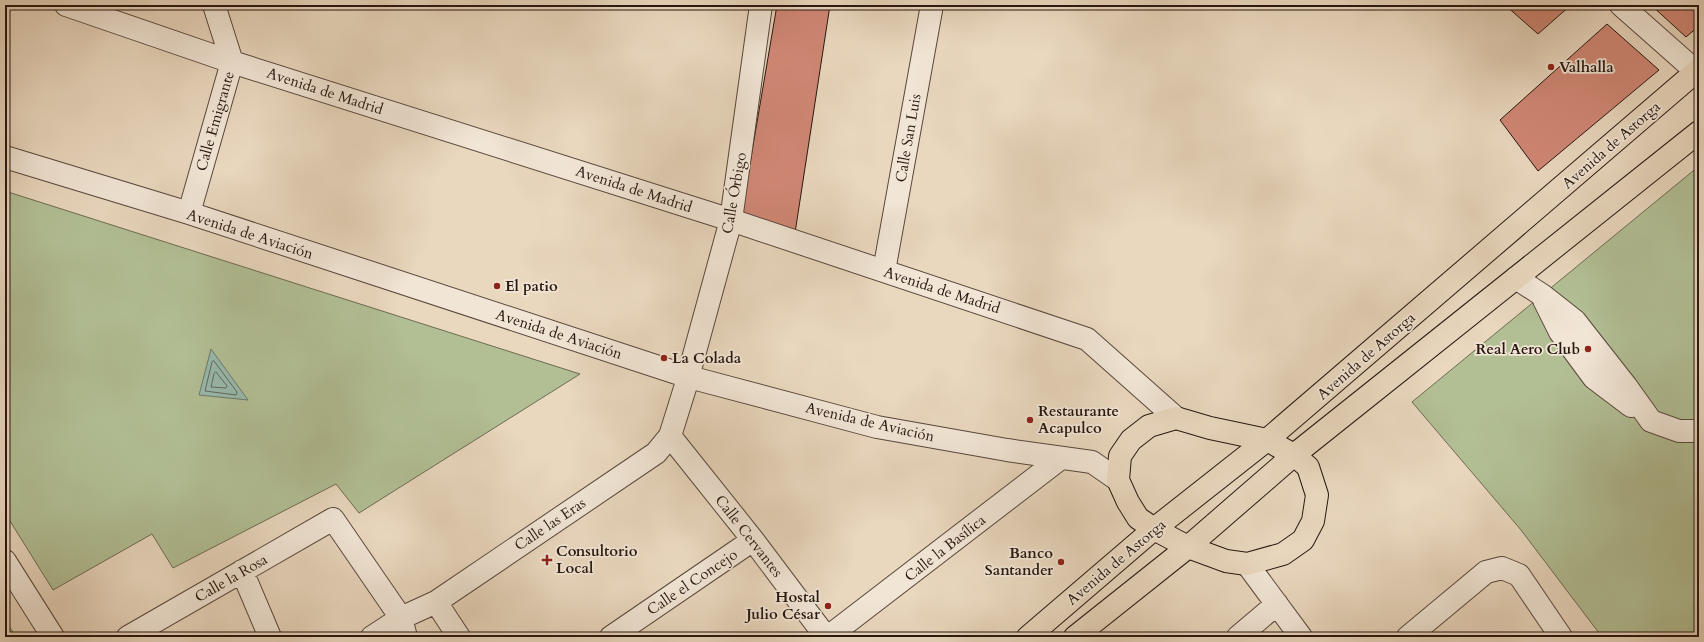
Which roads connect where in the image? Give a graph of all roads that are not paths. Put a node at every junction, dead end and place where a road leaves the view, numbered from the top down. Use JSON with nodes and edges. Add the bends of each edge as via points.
{"nodes":[{"id":1,"x":66,"y":5,"type":"edge"},
{"id":2,"x":214,"y":5,"type":"edge"},
{"id":3,"x":762,"y":5,"type":"edge"},
{"id":4,"x":932,"y":5,"type":"edge"},
{"id":5,"x":1621,"y":5,"type":"edge"},
{"id":6,"x":232,"y":62,"type":"junction"},
{"id":7,"x":1698,"y":71,"type":"edge"},
{"id":8,"x":1699,"y":132,"type":"edge"},
{"id":9,"x":5,"y":157,"type":"edge"},
{"id":10,"x":189,"y":214,"type":"junction"},
{"id":11,"x":731,"y":220,"type":"junction"},
{"id":12,"x":884,"y":271,"type":"junction"},
{"id":13,"x":1516,"y":278,"type":"junction"},
{"id":14,"x":689,"y":376,"type":"junction"},
{"id":15,"x":1176,"y":418,"type":"junction"},
{"id":16,"x":1699,"y":431,"type":"edge"},
{"id":17,"x":670,"y":436,"type":"junction"},
{"id":18,"x":1267,"y":440,"type":"junction"},
{"id":19,"x":1294,"y":454,"type":"junction"},
{"id":20,"x":1061,"y":458,"type":"junction"},
{"id":21,"x":1118,"y":480,"type":"junction"},
{"id":22,"x":1154,"y":529,"type":"junction"},
{"id":23,"x":753,"y":540,"type":"junction"},
{"id":24,"x":1188,"y":547,"type":"junction"},
{"id":25,"x":5,"y":561,"type":"edge"},
{"id":26,"x":1248,"y":564,"type":"junction"},
{"id":27,"x":242,"y":571,"type":"junction"},
{"id":28,"x":436,"y":602,"type":"junction"},
{"id":29,"x":1277,"y":604,"type":"junction"},
{"id":30,"x":404,"y":627,"type":"edge"},
{"id":31,"x":53,"y":637,"type":"edge"},
{"id":32,"x":128,"y":637,"type":"edge"},
{"id":33,"x":270,"y":637,"type":"edge"},
{"id":34,"x":372,"y":637,"type":"edge"},
{"id":35,"x":459,"y":637,"type":"edge"},
{"id":36,"x":611,"y":637,"type":"edge"},
{"id":37,"x":827,"y":637,"type":"edge"},
{"id":38,"x":1028,"y":637,"type":"edge"},
{"id":39,"x":1075,"y":637,"type":"edge"},
{"id":40,"x":1238,"y":637,"type":"edge"},
{"id":41,"x":1301,"y":637,"type":"edge"},
{"id":42,"x":1408,"y":637,"type":"edge"},
{"id":43,"x":1561,"y":637,"type":"edge"}],
"edges":[{"from":1,"to":6,"type":"street","name":"Avenida de Madrid"},
{"from":2,"to":6,"type":"street","name":"Calle Emigrante"},
{"from":3,"to":11,"type":"street","name":"Calle Órbigo"},
{"from":4,"to":12,"type":"street","name":"Calle San Luis"},
{"from":5,"to":7,"type":"street"},
{"from":6,"to":10,"type":"street","name":"Calle Emigrante"},
{"from":6,"to":11,"type":"street","name":"Avenida de Madrid"},
{"from":7,"to":18,"type":"highway","name":"Avenida de Astorga"},
{"from":8,"to":13,"type":"highway","name":"Avenida de Astorga"},
{"from":9,"to":10,"type":"street","name":"Avenida de Aviación"},
{"from":10,"to":14,"type":"street","name":"Avenida de Aviación"},
{"from":11,"to":12,"type":"street","name":"Avenida de Madrid"},
{"from":11,"to":14,"type":"street","name":"Calle Órbigo"},
{"from":12,"to":15,"type":"street","name":"Avenida de Madrid","via":[[1087,338]]},
{"from":13,"to":16,"type":"street","via":[[1575,321],[1651,421],[1679,431]]},
{"from":13,"to":19,"type":"highway","name":"Avenida de Astorga"},
{"from":14,"to":17,"type":"street","name":"Calle las Eras"},
{"from":14,"to":20,"type":"street","name":"Avenida de Aviación","via":[[877,427]]},
{"from":15,"to":18,"type":"highway"},
{"from":15,"to":21,"type":"highway","via":[[1149,426],[1131,440],[1120,456]]},
{"from":17,"to":23,"type":"street","name":"Calle Cervantes"},
{"from":17,"to":28,"type":"street","name":"Calle las Eras","via":[[656,453]]},
{"from":18,"to":19,"type":"highway"},
{"from":18,"to":22,"type":"highway","name":"Avenida de Astorga"},
{"from":19,"to":24,"type":"highway","name":"Avenida de Astorga"},
{"from":19,"to":26,"type":"highway","via":[[1308,466],[1314,483],[1317,495],[1313,521],[1303,540],[1283,554]]},
{"from":20,"to":21,"type":"street","name":"Avenida de Aviación","via":[[1092,462]]},
{"from":20,"to":37,"type":"street","name":"Calle la Basílica"},
{"from":21,"to":22,"type":"highway","via":[[1138,518]]},
{"from":22,"to":24,"type":"highway"},
{"from":22,"to":38,"type":"highway","name":"Avenida de Astorga"},
{"from":23,"to":36,"type":"street","name":"Calle el Concejo"},
{"from":23,"to":37,"type":"street","name":"Calle Cervantes"},
{"from":24,"to":26,"type":"highway","via":[[1226,561]]},
{"from":24,"to":39,"type":"highway","name":"Avenida de Astorga"},
{"from":25,"to":31,"type":"street"},
{"from":26,"to":29,"type":"street"},
{"from":27,"to":30,"type":"street","name":"Calle la Rosa","via":[[334,518]]},
{"from":27,"to":32,"type":"street","name":"Calle la Rosa"},
{"from":27,"to":33,"type":"street"},
{"from":28,"to":30,"type":"street","name":"Calle las Eras"},
{"from":28,"to":35,"type":"street"},
{"from":29,"to":40,"type":"street"},
{"from":29,"to":41,"type":"street"},
{"from":30,"to":34,"type":"street","name":"Calle las Eras"},
{"from":42,"to":43,"type":"street","via":[[1486,572],[1502,568],[1519,576]]}]}
